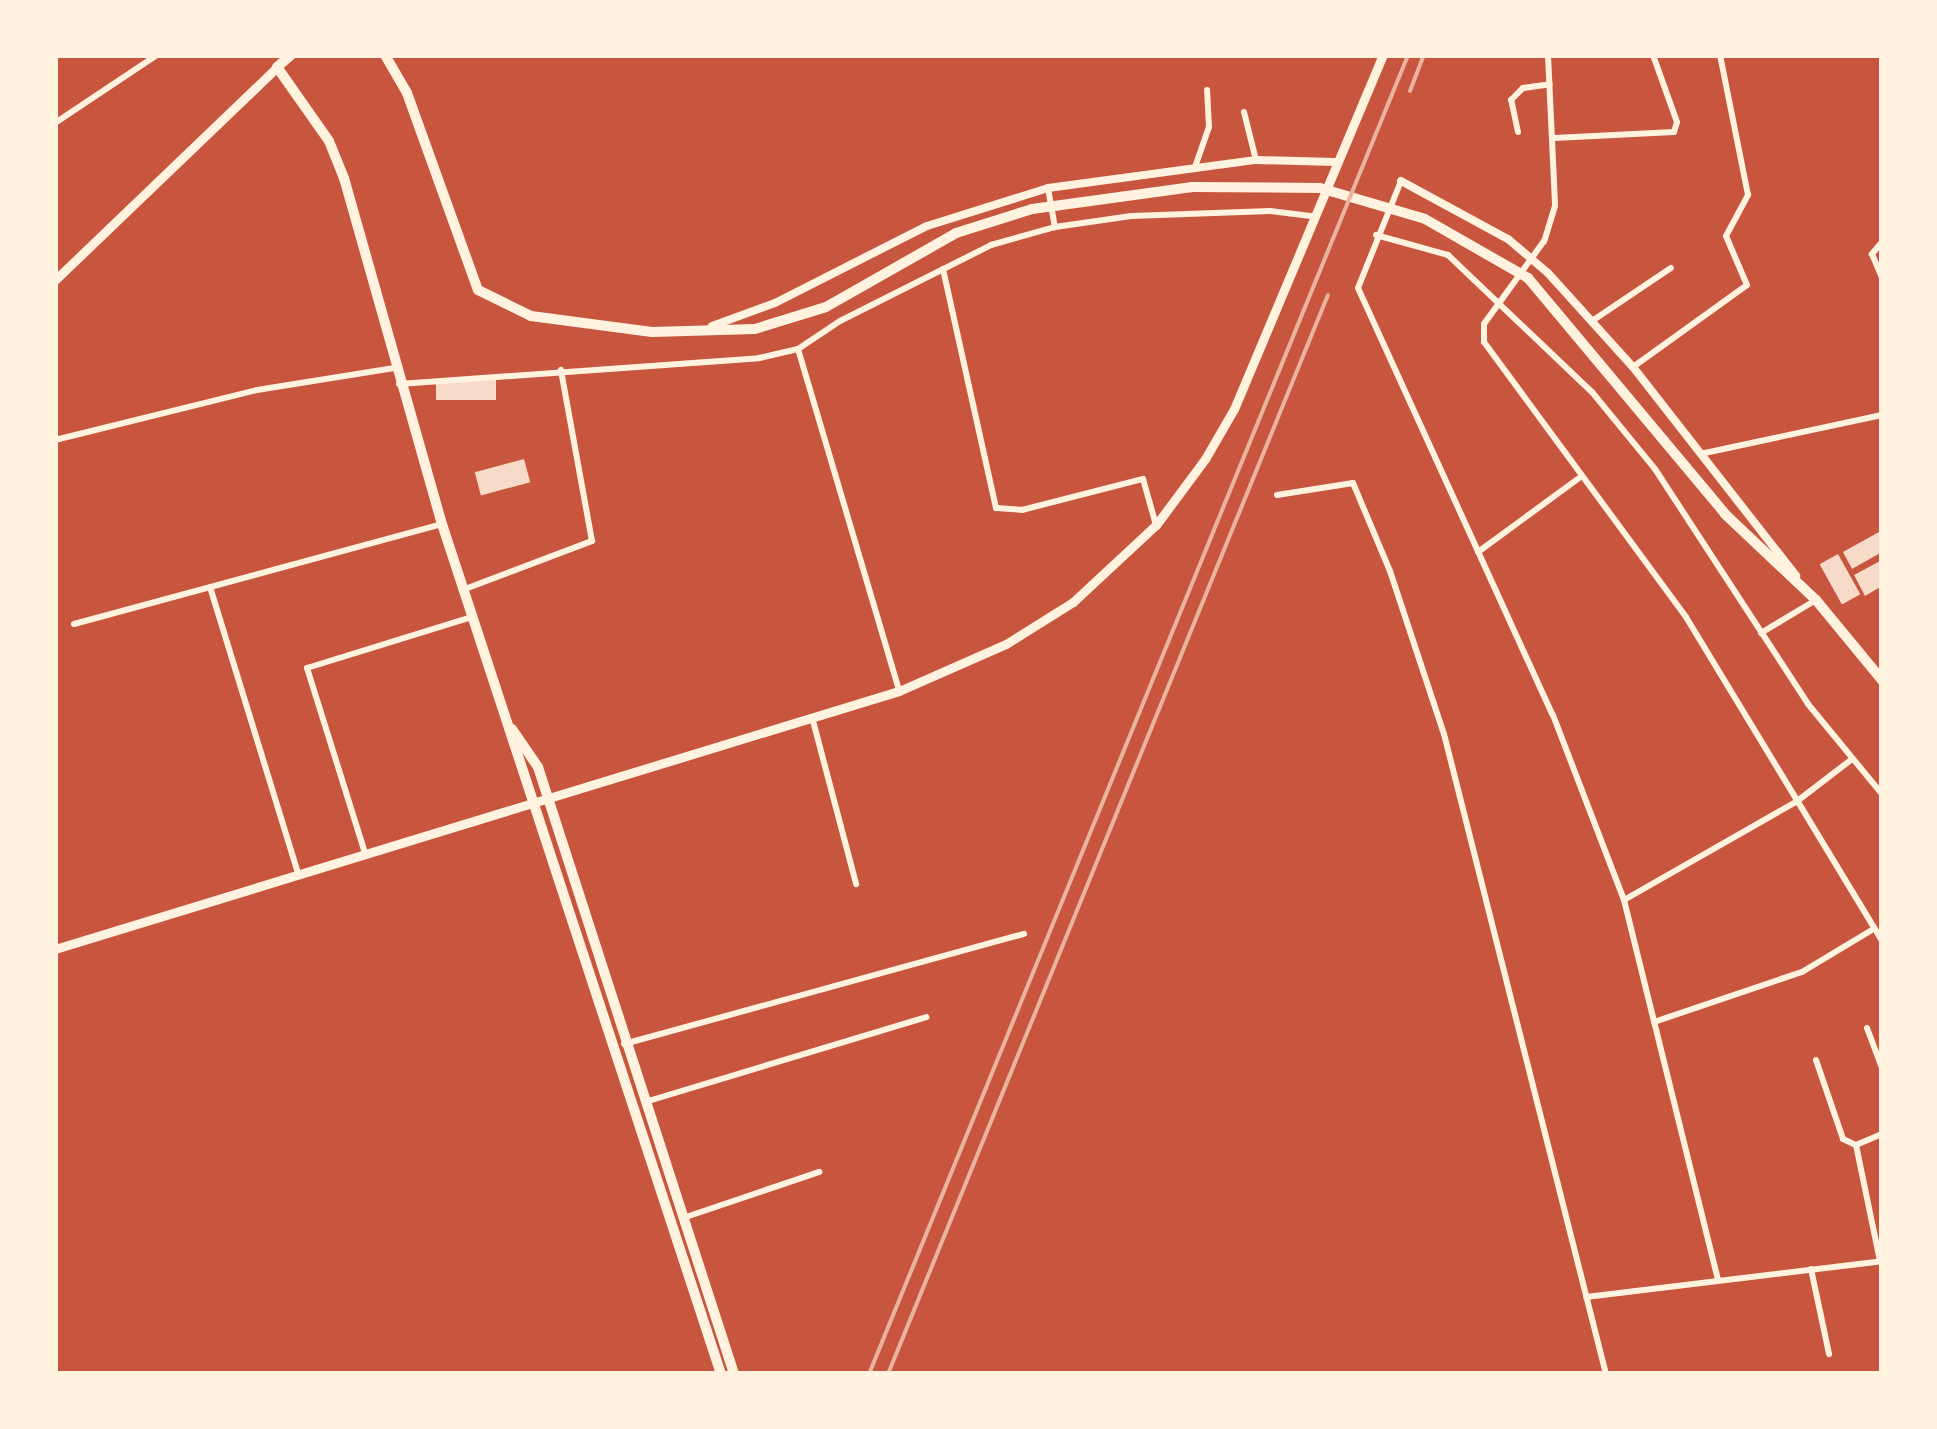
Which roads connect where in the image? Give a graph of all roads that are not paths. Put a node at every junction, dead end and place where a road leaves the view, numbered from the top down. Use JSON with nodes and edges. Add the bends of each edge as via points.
{"nodes":[{"id":1,"x":157,"y":55,"type":"edge"},
{"id":2,"x":290,"y":55,"type":"edge"},
{"id":3,"x":385,"y":55,"type":"edge"},
{"id":4,"x":1383,"y":55,"type":"edge"},
{"id":5,"x":1548,"y":55,"type":"edge"},
{"id":6,"x":1654,"y":55,"type":"edge"},
{"id":7,"x":1720,"y":55,"type":"edge"},
{"id":8,"x":276,"y":67,"type":"junction"},
{"id":9,"x":1550,"y":84,"type":"junction"},
{"id":10,"x":1206,"y":90,"type":"dead end"},
{"id":11,"x":1244,"y":112,"type":"dead end"},
{"id":12,"x":55,"y":123,"type":"edge"},
{"id":13,"x":1518,"y":132,"type":"dead end"},
{"id":14,"x":1554,"y":138,"type":"junction"},
{"id":15,"x":1256,"y":160,"type":"junction"},
{"id":16,"x":1336,"y":162,"type":"junction"},
{"id":17,"x":1194,"y":167,"type":"junction"},
{"id":18,"x":1402,"y":181,"type":"joint"},
{"id":19,"x":1048,"y":188,"type":"junction"},
{"id":20,"x":1312,"y":213,"type":"junction"},
{"id":21,"x":1054,"y":224,"type":"junction"},
{"id":22,"x":1378,"y":232,"type":"junction"},
{"id":23,"x":1882,"y":242,"type":"edge"},
{"id":24,"x":1532,"y":260,"type":"junction"},
{"id":25,"x":944,"y":268,"type":"junction"},
{"id":26,"x":1671,"y":268,"type":"dead end"},
{"id":27,"x":1882,"y":277,"type":"edge"},
{"id":28,"x":55,"y":280,"type":"edge"},
{"id":29,"x":1500,"y":301,"type":"junction"},
{"id":30,"x":1592,"y":321,"type":"junction"},
{"id":31,"x":652,"y":332,"type":"junction"},
{"id":32,"x":798,"y":349,"type":"junction"},
{"id":33,"x":1633,"y":367,"type":"junction"},
{"id":34,"x":394,"y":368,"type":"junction"},
{"id":35,"x":560,"y":370,"type":"junction"},
{"id":36,"x":398,"y":384,"type":"junction"},
{"id":37,"x":1882,"y":414,"type":"edge"},
{"id":38,"x":55,"y":440,"type":"edge"},
{"id":39,"x":1699,"y":454,"type":"junction"},
{"id":40,"x":1579,"y":478,"type":"junction"},
{"id":41,"x":1277,"y":495,"type":"dead end"},
{"id":42,"x":442,"y":524,"type":"junction"},
{"id":43,"x":1156,"y":526,"type":"junction"},
{"id":44,"x":1478,"y":552,"type":"junction"},
{"id":45,"x":210,"y":587,"type":"junction"},
{"id":46,"x":465,"y":589,"type":"junction"},
{"id":47,"x":1813,"y":602,"type":"junction"},
{"id":48,"x":472,"y":617,"type":"junction"},
{"id":49,"x":74,"y":624,"type":"dead end"},
{"id":50,"x":1765,"y":631,"type":"junction"},
{"id":51,"x":1882,"y":680,"type":"edge"},
{"id":52,"x":899,"y":692,"type":"junction"},
{"id":53,"x":812,"y":716,"type":"junction"},
{"id":54,"x":511,"y":728,"type":"junction"},
{"id":55,"x":1852,"y":760,"type":"junction"},
{"id":56,"x":1882,"y":794,"type":"edge"},
{"id":57,"x":546,"y":796,"type":"junction"},
{"id":58,"x":532,"y":800,"type":"junction"},
{"id":59,"x":1796,"y":802,"type":"junction"},
{"id":60,"x":365,"y":853,"type":"junction"},
{"id":61,"x":298,"y":874,"type":"junction"},
{"id":62,"x":856,"y":884,"type":"dead end"},
{"id":63,"x":1624,"y":900,"type":"junction"},
{"id":64,"x":1872,"y":930,"type":"junction"},
{"id":65,"x":1024,"y":934,"type":"dead end"},
{"id":66,"x":1882,"y":940,"type":"edge"},
{"id":67,"x":55,"y":950,"type":"edge"},
{"id":68,"x":926,"y":1017,"type":"dead end"},
{"id":69,"x":1654,"y":1022,"type":"junction"},
{"id":70,"x":1867,"y":1028,"type":"dead end"},
{"id":71,"x":623,"y":1044,"type":"junction"},
{"id":72,"x":1816,"y":1060,"type":"dead end"},
{"id":73,"x":1882,"y":1068,"type":"edge"},
{"id":74,"x":644,"y":1103,"type":"junction"},
{"id":75,"x":1882,"y":1134,"type":"edge"},
{"id":76,"x":1856,"y":1144,"type":"junction"},
{"id":77,"x":819,"y":1172,"type":"dead end"},
{"id":78,"x":682,"y":1218,"type":"junction"},
{"id":79,"x":1881,"y":1261,"type":"edge"},
{"id":80,"x":1811,"y":1269,"type":"junction"},
{"id":81,"x":1718,"y":1280,"type":"junction"},
{"id":82,"x":1586,"y":1298,"type":"junction"},
{"id":83,"x":1830,"y":1354,"type":"dead end"},
{"id":84,"x":721,"y":1374,"type":"edge"},
{"id":85,"x":734,"y":1374,"type":"edge"},
{"id":86,"x":1606,"y":1374,"type":"edge"}],
"edges":[{"from":1,"to":12,"type":"street"},
{"from":2,"to":8,"type":"main road"},
{"from":3,"to":31,"type":"main road","via":[[407,94],[456,244],[483,297],[531,316]]},
{"from":4,"to":16,"type":"main road"},
{"from":5,"to":9,"type":"street"},
{"from":6,"to":14,"type":"street","via":[[1677,122],[1674,132]]},
{"from":7,"to":33,"type":"street","via":[[1728,78],[1728,122],[1748,195],[1726,236],[1747,285]]},
{"from":8,"to":28,"type":"main road"},
{"from":8,"to":34,"type":"main road","via":[[336,160]]},
{"from":9,"to":13,"type":"street","via":[[1523,88],[1511,100]]},
{"from":9,"to":14,"type":"street"},
{"from":10,"to":17,"type":"street","via":[[1209,127]]},
{"from":11,"to":15,"type":"street"},
{"from":14,"to":24,"type":"street","via":[[1555,206]]},
{"from":15,"to":16,"type":"street"},
{"from":15,"to":17,"type":"street"},
{"from":16,"to":20,"type":"main road"},
{"from":17,"to":19,"type":"street"},
{"from":18,"to":22,"type":"street"},
{"from":18,"to":24,"type":"street"},
{"from":19,"to":21,"type":"street"},
{"from":19,"to":31,"type":"street","via":[[927,226],[746,317]]},
{"from":20,"to":21,"type":"street"},
{"from":20,"to":43,"type":"main road","via":[[1234,409]]},
{"from":21,"to":25,"type":"street"},
{"from":22,"to":29,"type":"street","via":[[1448,255]]},
{"from":22,"to":44,"type":"street","via":[[1358,288]]},
{"from":23,"to":27,"type":"street","via":[[1872,254]]},
{"from":24,"to":29,"type":"street"},
{"from":24,"to":30,"type":"street"},
{"from":25,"to":32,"type":"street"},
{"from":25,"to":43,"type":"street","via":[[996,508],[1022,510],[1143,479]]},
{"from":26,"to":30,"type":"street"},
{"from":29,"to":40,"type":"street","via":[[1484,324],[1484,342]]},
{"from":29,"to":50,"type":"street","via":[[1592,392],[1655,469]]},
{"from":30,"to":33,"type":"street"},
{"from":31,"to":47,"type":"main road","via":[[755,329],[826,307],[956,233],[1032,210],[1192,187],[1320,188],[1424,219],[1528,278],[1683,463]]},
{"from":32,"to":35,"type":"street","via":[[638,371]]},
{"from":32,"to":52,"type":"street"},
{"from":33,"to":39,"type":"street"},
{"from":34,"to":36,"type":"main road"},
{"from":34,"to":38,"type":"street","via":[[257,390]]},
{"from":35,"to":36,"type":"street"},
{"from":35,"to":46,"type":"street","via":[[594,536],[584,548]]},
{"from":36,"to":42,"type":"main road"},
{"from":37,"to":39,"type":"street"},
{"from":39,"to":47,"type":"street"},
{"from":40,"to":44,"type":"street"},
{"from":40,"to":59,"type":"street","via":[[1686,618]]},
{"from":41,"to":82,"type":"street","via":[[1344,482],[1360,491],[1444,734]]},
{"from":42,"to":45,"type":"street"},
{"from":42,"to":46,"type":"main road"},
{"from":43,"to":52,"type":"main road","via":[[1073,602],[1006,644]]},
{"from":44,"to":63,"type":"street","via":[[1552,715]]},
{"from":45,"to":49,"type":"street"},
{"from":45,"to":61,"type":"street"},
{"from":46,"to":48,"type":"main road"},
{"from":47,"to":50,"type":"street"},
{"from":47,"to":51,"type":"main road"},
{"from":48,"to":54,"type":"main road"},
{"from":48,"to":60,"type":"street","via":[[307,668]]},
{"from":50,"to":55,"type":"street"},
{"from":52,"to":53,"type":"main road"},
{"from":53,"to":57,"type":"main road"},
{"from":53,"to":62,"type":"street"},
{"from":54,"to":57,"type":"main road","via":[[529,746]]},
{"from":54,"to":58,"type":"main road"},
{"from":55,"to":56,"type":"street"},
{"from":55,"to":59,"type":"street"},
{"from":57,"to":58,"type":"main road"},
{"from":57,"to":71,"type":"main road"},
{"from":58,"to":60,"type":"main road"},
{"from":58,"to":84,"type":"main road"},
{"from":59,"to":63,"type":"street"},
{"from":59,"to":64,"type":"street"},
{"from":60,"to":61,"type":"main road"},
{"from":61,"to":67,"type":"main road"},
{"from":63,"to":69,"type":"street"},
{"from":64,"to":66,"type":"street"},
{"from":64,"to":69,"type":"street","via":[[1802,972],[1786,972]]},
{"from":65,"to":71,"type":"street"},
{"from":68,"to":74,"type":"street"},
{"from":69,"to":81,"type":"street"},
{"from":70,"to":73,"type":"street"},
{"from":71,"to":74,"type":"main road"},
{"from":72,"to":76,"type":"street","via":[[1844,1138]]},
{"from":74,"to":78,"type":"main road"},
{"from":75,"to":76,"type":"street"},
{"from":76,"to":79,"type":"street"},
{"from":77,"to":78,"type":"street"},
{"from":78,"to":85,"type":"main road"},
{"from":79,"to":80,"type":"street"},
{"from":80,"to":81,"type":"street"},
{"from":80,"to":83,"type":"street"},
{"from":81,"to":82,"type":"street"},
{"from":82,"to":86,"type":"street"}]}
